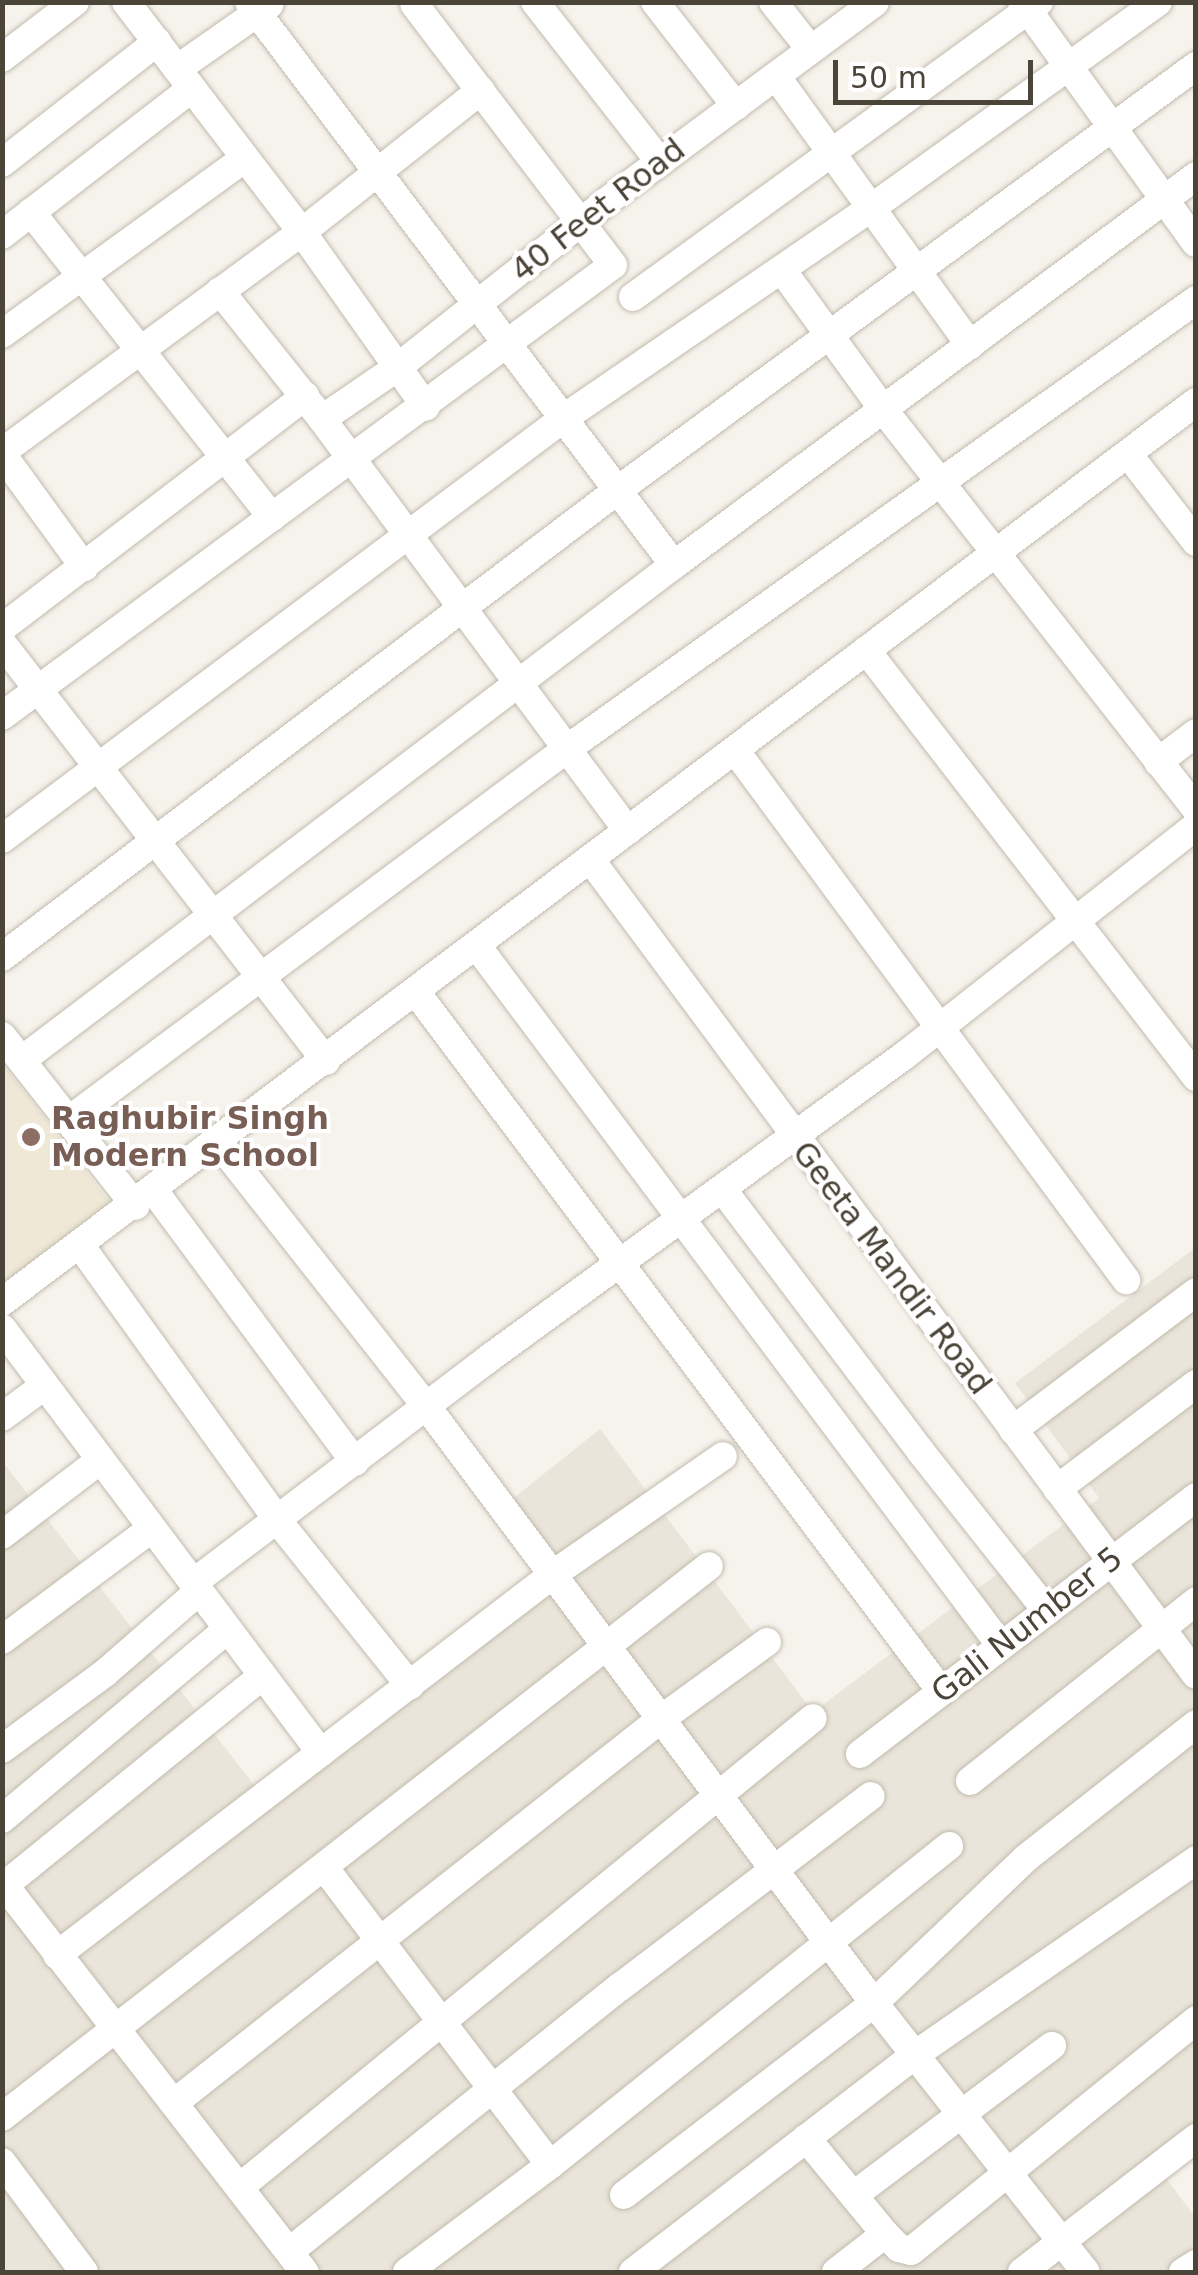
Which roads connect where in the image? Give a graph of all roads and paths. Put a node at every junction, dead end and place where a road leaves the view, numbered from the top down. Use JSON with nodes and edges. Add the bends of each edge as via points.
{"nodes":[{"id":1,"x":75,"y":2,"type":"edge"},
{"id":2,"x":535,"y":2,"type":"edge"},
{"id":3,"x":654,"y":2,"type":"edge"},
{"id":4,"x":772,"y":2,"type":"edge"},
{"id":5,"x":876,"y":2,"type":"edge"},
{"id":6,"x":1158,"y":2,"type":"edge"},
{"id":7,"x":414,"y":4,"type":"edge"},
{"id":8,"x":1030,"y":5,"type":"edge"},
{"id":9,"x":260,"y":6,"type":"edge"},
{"id":10,"x":139,"y":7,"type":"edge"},
{"id":11,"x":157,"y":42,"type":"junction"},
{"id":12,"x":811,"y":50,"type":"junction"},
{"id":13,"x":2,"y":58,"type":"edge"},
{"id":14,"x":1196,"y":66,"type":"edge"},
{"id":15,"x":1068,"y":67,"type":"junction"},
{"id":16,"x":776,"y":76,"type":"junction"},
{"id":17,"x":185,"y":79,"type":"junction"},
{"id":18,"x":481,"y":90,"type":"junction"},
{"id":19,"x":736,"y":106,"type":"junction"},
{"id":20,"x":1112,"y":127,"type":"junction"},
{"id":21,"x":835,"y":152,"type":"junction"},
{"id":22,"x":245,"y":158,"type":"junction"},
{"id":23,"x":660,"y":162,"type":"junction"},
{"id":24,"x":2,"y":164,"type":"edge"},
{"id":25,"x":376,"y":170,"type":"junction"},
{"id":26,"x":1196,"y":176,"type":"edge"},
{"id":27,"x":1164,"y":198,"type":"junction"},
{"id":28,"x":872,"y":207,"type":"junction"},
{"id":29,"x":32,"y":212,"type":"junction"},
{"id":30,"x":582,"y":220,"type":"junction"},
{"id":31,"x":302,"y":232,"type":"junction"},
{"id":32,"x":2,"y":234,"type":"edge"},
{"id":33,"x":1196,"y":243,"type":"edge"},
{"id":34,"x":782,"y":270,"type":"junction"},
{"id":35,"x":918,"y":272,"type":"junction"},
{"id":36,"x":82,"y":275,"type":"junction"},
{"id":37,"x":220,"y":291,"type":"junction"},
{"id":38,"x":633,"y":297,"type":"dead end"},
{"id":39,"x":1196,"y":300,"type":"edge"},
{"id":40,"x":477,"y":304,"type":"junction"},
{"id":41,"x":2,"y":334,"type":"edge"},
{"id":42,"x":832,"y":335,"type":"junction"},
{"id":43,"x":970,"y":345,"type":"junction"},
{"id":44,"x":509,"y":346,"type":"junction"},
{"id":45,"x":141,"y":351,"type":"junction"},
{"id":46,"x":398,"y":367,"type":"junction"},
{"id":47,"x":305,"y":396,"type":"junction"},
{"id":48,"x":1196,"y":402,"type":"edge"},
{"id":49,"x":426,"y":408,"type":"junction"},
{"id":50,"x":883,"y":409,"type":"junction"},
{"id":51,"x":564,"y":418,"type":"junction"},
{"id":52,"x":322,"y":419,"type":"junction"},
{"id":53,"x":2,"y":453,"type":"edge"},
{"id":54,"x":1128,"y":454,"type":"junction"},
{"id":55,"x":352,"y":458,"type":"junction"},
{"id":56,"x":225,"y":460,"type":"junction"},
{"id":57,"x":942,"y":482,"type":"junction"},
{"id":58,"x":618,"y":490,"type":"junction"},
{"id":59,"x":272,"y":517,"type":"junction"},
{"id":60,"x":410,"y":536,"type":"junction"},
{"id":61,"x":1196,"y":542,"type":"edge"},
{"id":62,"x":998,"y":556,"type":"junction"},
{"id":63,"x":674,"y":565,"type":"junction"},
{"id":64,"x":84,"y":566,"type":"junction"},
{"id":65,"x":462,"y":612,"type":"junction"},
{"id":66,"x":2,"y":628,"type":"edge"},
{"id":67,"x":2,"y":643,"type":"edge"},
{"id":68,"x":866,"y":650,"type":"junction"},
{"id":69,"x":516,"y":685,"type":"junction"},
{"id":70,"x":39,"y":689,"type":"junction"},
{"id":71,"x":2,"y":716,"type":"edge"},
{"id":72,"x":1196,"y":733,"type":"edge"},
{"id":73,"x":736,"y":750,"type":"junction"},
{"id":74,"x":564,"y":751,"type":"junction"},
{"id":75,"x":1158,"y":762,"type":"junction"},
{"id":76,"x":98,"y":766,"type":"junction"},
{"id":77,"x":1196,"y":809,"type":"edge"},
{"id":78,"x":1196,"y":826,"type":"edge"},
{"id":79,"x":628,"y":830,"type":"junction"},
{"id":80,"x":2,"y":839,"type":"edge"},
{"id":81,"x":156,"y":842,"type":"junction"},
{"id":82,"x":590,"y":859,"type":"junction"},
{"id":83,"x":212,"y":914,"type":"junction"},
{"id":84,"x":1076,"y":918,"type":"junction"},
{"id":85,"x":477,"y":946,"type":"junction"},
{"id":86,"x":2,"y":957,"type":"edge"},
{"id":87,"x":262,"y":980,"type":"junction"},
{"id":88,"x":416,"y":992,"type":"junction"},
{"id":89,"x":942,"y":1025,"type":"junction"},
{"id":90,"x":2,"y":1036,"type":"edge"},
{"id":91,"x":22,"y":1060,"type":"junction"},
{"id":92,"x":326,"y":1061,"type":"junction"},
{"id":93,"x":1196,"y":1077,"type":"edge"},
{"id":94,"x":69,"y":1120,"type":"junction"},
{"id":95,"x":796,"y":1137,"type":"junction"},
{"id":96,"x":219,"y":1143,"type":"junction"},
{"id":97,"x":723,"y":1190,"type":"junction"},
{"id":98,"x":145,"y":1199,"type":"junction"},
{"id":99,"x":683,"y":1216,"type":"junction"},
{"id":100,"x":80,"y":1246,"type":"junction"},
{"id":101,"x":618,"y":1264,"type":"junction"},
{"id":102,"x":1126,"y":1280,"type":"dead end"},
{"id":103,"x":1196,"y":1292,"type":"edge"},
{"id":104,"x":2,"y":1302,"type":"edge"},
{"id":105,"x":2,"y":1328,"type":"edge"},
{"id":106,"x":1196,"y":1384,"type":"edge"},
{"id":107,"x":44,"y":1386,"type":"junction"},
{"id":108,"x":427,"y":1407,"type":"junction"},
{"id":109,"x":2,"y":1418,"type":"edge"},
{"id":110,"x":1013,"y":1430,"type":"junction"},
{"id":111,"x":723,"y":1456,"type":"dead end"},
{"id":112,"x":100,"y":1460,"type":"junction"},
{"id":113,"x":355,"y":1462,"type":"junction"},
{"id":114,"x":1057,"y":1489,"type":"junction"},
{"id":115,"x":1196,"y":1497,"type":"edge"},
{"id":116,"x":278,"y":1521,"type":"junction"},
{"id":117,"x":152,"y":1528,"type":"junction"},
{"id":118,"x":2,"y":1535,"type":"edge"},
{"id":119,"x":1110,"y":1561,"type":"junction"},
{"id":120,"x":709,"y":1566,"type":"dead end"},
{"id":121,"x":552,"y":1575,"type":"junction"},
{"id":122,"x":196,"y":1587,"type":"junction"},
{"id":123,"x":1196,"y":1601,"type":"edge"},
{"id":124,"x":1048,"y":1611,"type":"junction"},
{"id":125,"x":1161,"y":1627,"type":"junction"},
{"id":126,"x":228,"y":1630,"type":"junction"},
{"id":127,"x":2,"y":1640,"type":"edge"},
{"id":128,"x":767,"y":1642,"type":"dead end"},
{"id":129,"x":1000,"y":1646,"type":"junction"},
{"id":130,"x":607,"y":1648,"type":"junction"},
{"id":131,"x":1196,"y":1675,"type":"edge"},
{"id":132,"x":262,"y":1676,"type":"junction"},
{"id":133,"x":410,"y":1686,"type":"junction"},
{"id":134,"x":941,"y":1691,"type":"junction"},
{"id":135,"x":814,"y":1718,"type":"dead end"},
{"id":136,"x":661,"y":1719,"type":"junction"},
{"id":137,"x":1196,"y":1724,"type":"edge"},
{"id":138,"x":2,"y":1749,"type":"edge"},
{"id":139,"x":321,"y":1753,"type":"junction"},
{"id":140,"x":860,"y":1754,"type":"dead end"},
{"id":141,"x":970,"y":1781,"type":"dead end"},
{"id":142,"x":717,"y":1794,"type":"junction"},
{"id":143,"x":871,"y":1796,"type":"dead end"},
{"id":144,"x":2,"y":1819,"type":"edge"},
{"id":145,"x":949,"y":1846,"type":"dead end"},
{"id":146,"x":1196,"y":1860,"type":"edge"},
{"id":147,"x":324,"y":1867,"type":"junction"},
{"id":148,"x":775,"y":1872,"type":"junction"},
{"id":149,"x":4,"y":1884,"type":"edge"},
{"id":150,"x":380,"y":1940,"type":"junction"},
{"id":151,"x":830,"y":1944,"type":"junction"},
{"id":152,"x":57,"y":1955,"type":"junction"},
{"id":153,"x":874,"y":2003,"type":"junction"},
{"id":154,"x":1196,"y":2020,"type":"edge"},
{"id":155,"x":440,"y":2023,"type":"junction"},
{"id":156,"x":112,"y":2030,"type":"junction"},
{"id":157,"x":1052,"y":2046,"type":"dead end"},
{"id":158,"x":916,"y":2054,"type":"junction"},
{"id":159,"x":490,"y":2092,"type":"junction"},
{"id":160,"x":174,"y":2103,"type":"junction"},
{"id":161,"x":962,"y":2114,"type":"junction"},
{"id":162,"x":2,"y":2117,"type":"edge"},
{"id":163,"x":806,"y":2138,"type":"junction"},
{"id":164,"x":1196,"y":2138,"type":"edge"},
{"id":165,"x":2,"y":2162,"type":"edge"},
{"id":166,"x":550,"y":2165,"type":"junction"},
{"id":167,"x":1008,"y":2171,"type":"junction"},
{"id":168,"x":240,"y":2187,"type":"junction"},
{"id":169,"x":624,"y":2194,"type":"dead end"},
{"id":170,"x":854,"y":2195,"type":"junction"},
{"id":171,"x":885,"y":2234,"type":"junction"},
{"id":172,"x":1064,"y":2242,"type":"junction"},
{"id":173,"x":297,"y":2262,"type":"edge"},
{"id":174,"x":1196,"y":2264,"type":"edge"},
{"id":175,"x":84,"y":2272,"type":"edge"},
{"id":176,"x":407,"y":2272,"type":"edge"},
{"id":177,"x":633,"y":2272,"type":"edge"},
{"id":178,"x":836,"y":2272,"type":"edge"},
{"id":179,"x":1022,"y":2272,"type":"edge"},
{"id":180,"x":1086,"y":2272,"type":"edge"},
{"id":181,"x":1184,"y":2272,"type":"edge"}],
"edges":[{"from":1,"to":13,"type":"street"},
{"from":2,"to":23,"type":"street"},
{"from":3,"to":19,"type":"street"},
{"from":4,"to":12,"type":"street"},
{"from":5,"to":12,"type":"street","name":"40 Feet Road"},
{"from":6,"to":15,"type":"street"},
{"from":7,"to":18,"type":"street"},
{"from":8,"to":15,"type":"street"},
{"from":8,"to":21,"type":"street"},
{"from":9,"to":17,"type":"street"},
{"from":9,"to":25,"type":"street"},
{"from":10,"to":11,"type":"street"},
{"from":11,"to":17,"type":"street"},
{"from":11,"to":24,"type":"street"},
{"from":12,"to":16,"type":"street","name":"40 Feet Road"},
{"from":14,"to":20,"type":"street"},
{"from":15,"to":20,"type":"street"},
{"from":15,"to":28,"type":"street"},
{"from":16,"to":19,"type":"street","name":"40 Feet Road"},
{"from":16,"to":21,"type":"street"},
{"from":17,"to":22,"type":"street"},
{"from":17,"to":29,"type":"street"},
{"from":18,"to":25,"type":"street"},
{"from":18,"to":30,"type":"street"},
{"from":19,"to":23,"type":"street","name":"40 Feet Road"},
{"from":20,"to":27,"type":"street"},
{"from":20,"to":35,"type":"street"},
{"from":21,"to":28,"type":"street"},
{"from":21,"to":38,"type":"street"},
{"from":22,"to":31,"type":"street"},
{"from":22,"to":36,"type":"street"},
{"from":23,"to":30,"type":"street","name":"40 Feet Road"},
{"from":25,"to":31,"type":"street"},
{"from":25,"to":40,"type":"street"},
{"from":26,"to":27,"type":"street"},
{"from":27,"to":33,"type":"street"},
{"from":27,"to":43,"type":"street"},
{"from":28,"to":34,"type":"street"},
{"from":28,"to":35,"type":"street"},
{"from":29,"to":32,"type":"street"},
{"from":29,"to":36,"type":"street"},
{"from":30,"to":40,"type":"street","name":"40 Feet Road"},
{"from":30,"to":44,"type":"street","via":[[613,265]]},
{"from":31,"to":37,"type":"street"},
{"from":31,"to":46,"type":"street"},
{"from":34,"to":42,"type":"street"},
{"from":34,"to":51,"type":"street"},
{"from":35,"to":42,"type":"street"},
{"from":35,"to":43,"type":"street"},
{"from":36,"to":41,"type":"street"},
{"from":36,"to":45,"type":"street"},
{"from":37,"to":45,"type":"street"},
{"from":37,"to":47,"type":"street"},
{"from":39,"to":57,"type":"street"},
{"from":40,"to":44,"type":"street"},
{"from":40,"to":46,"type":"street","name":"40 Feet Road"},
{"from":42,"to":50,"type":"street"},
{"from":42,"to":58,"type":"street"},
{"from":43,"to":50,"type":"street"},
{"from":44,"to":49,"type":"street"},
{"from":44,"to":51,"type":"street"},
{"from":45,"to":53,"type":"street"},
{"from":45,"to":56,"type":"street"},
{"from":46,"to":49,"type":"street"},
{"from":46,"to":52,"type":"street","name":"40 Feet Road"},
{"from":47,"to":52,"type":"street"},
{"from":47,"to":56,"type":"street"},
{"from":48,"to":54,"type":"street"},
{"from":49,"to":55,"type":"street"},
{"from":50,"to":57,"type":"street"},
{"from":50,"to":63,"type":"street"},
{"from":51,"to":58,"type":"street"},
{"from":51,"to":60,"type":"street"},
{"from":52,"to":55,"type":"street"},
{"from":53,"to":64,"type":"street"},
{"from":54,"to":61,"type":"street"},
{"from":54,"to":62,"type":"street"},
{"from":55,"to":59,"type":"street"},
{"from":55,"to":60,"type":"street"},
{"from":56,"to":59,"type":"street"},
{"from":56,"to":64,"type":"street"},
{"from":57,"to":62,"type":"street"},
{"from":57,"to":74,"type":"street"},
{"from":58,"to":63,"type":"street"},
{"from":58,"to":65,"type":"street"},
{"from":59,"to":70,"type":"street"},
{"from":60,"to":65,"type":"street"},
{"from":60,"to":76,"type":"street"},
{"from":62,"to":68,"type":"street"},
{"from":62,"to":75,"type":"street"},
{"from":63,"to":69,"type":"street"},
{"from":64,"to":66,"type":"street"},
{"from":65,"to":69,"type":"street"},
{"from":65,"to":81,"type":"street"},
{"from":67,"to":70,"type":"street"},
{"from":68,"to":73,"type":"street"},
{"from":68,"to":84,"type":"street"},
{"from":69,"to":74,"type":"street"},
{"from":69,"to":83,"type":"street"},
{"from":70,"to":71,"type":"street"},
{"from":70,"to":76,"type":"street"},
{"from":72,"to":75,"type":"street"},
{"from":73,"to":79,"type":"street"},
{"from":73,"to":89,"type":"street"},
{"from":74,"to":79,"type":"street"},
{"from":74,"to":87,"type":"street"},
{"from":75,"to":77,"type":"street"},
{"from":76,"to":80,"type":"street"},
{"from":76,"to":81,"type":"street"},
{"from":78,"to":84,"type":"street"},
{"from":79,"to":82,"type":"street"},
{"from":81,"to":83,"type":"street"},
{"from":81,"to":86,"type":"street"},
{"from":82,"to":85,"type":"street"},
{"from":82,"to":95,"type":"street","name":"Geeta Mandir Road"},
{"from":83,"to":87,"type":"street"},
{"from":83,"to":91,"type":"street"},
{"from":84,"to":89,"type":"street"},
{"from":84,"to":93,"type":"street"},
{"from":85,"to":88,"type":"street"},
{"from":85,"to":99,"type":"street"},
{"from":87,"to":92,"type":"street"},
{"from":87,"to":94,"type":"street"},
{"from":88,"to":92,"type":"street"},
{"from":88,"to":101,"type":"street"},
{"from":89,"to":95,"type":"street"},
{"from":89,"to":102,"type":"street"},
{"from":90,"to":91,"type":"street"},
{"from":91,"to":94,"type":"street"},
{"from":92,"to":96,"type":"street"},
{"from":94,"to":98,"type":"street"},
{"from":95,"to":97,"type":"street"},
{"from":95,"to":110,"type":"street","name":"Geeta Mandir Road"},
{"from":96,"to":98,"type":"street"},
{"from":96,"to":108,"type":"street"},
{"from":97,"to":99,"type":"street"},
{"from":97,"to":124,"type":"street"},
{"from":98,"to":100,"type":"street"},
{"from":98,"to":113,"type":"street"},
{"from":99,"to":101,"type":"street"},
{"from":99,"to":129,"type":"street"},
{"from":100,"to":104,"type":"street"},
{"from":100,"to":116,"type":"street"},
{"from":101,"to":108,"type":"street"},
{"from":101,"to":134,"type":"street"},
{"from":103,"to":110,"type":"street"},
{"from":105,"to":107,"type":"street"},
{"from":106,"to":114,"type":"street"},
{"from":107,"to":109,"type":"street"},
{"from":107,"to":112,"type":"street"},
{"from":108,"to":113,"type":"street"},
{"from":108,"to":121,"type":"street"},
{"from":110,"to":114,"type":"street","name":"Geeta Mandir Road"},
{"from":111,"to":121,"type":"street"},
{"from":112,"to":117,"type":"street"},
{"from":112,"to":118,"type":"street"},
{"from":113,"to":116,"type":"street"},
{"from":114,"to":119,"type":"street","name":"Geeta Mandir Road"},
{"from":115,"to":119,"type":"street","name":"Gali Number 5"},
{"from":116,"to":122,"type":"street"},
{"from":116,"to":133,"type":"street"},
{"from":117,"to":122,"type":"street"},
{"from":117,"to":127,"type":"street"},
{"from":119,"to":124,"type":"street","name":"Gali Number 5"},
{"from":119,"to":125,"type":"street","name":"Geeta Mandir Road"},
{"from":120,"to":130,"type":"street"},
{"from":121,"to":130,"type":"street"},
{"from":121,"to":133,"type":"street"},
{"from":122,"to":126,"type":"street"},
{"from":122,"to":138,"type":"street","via":[[105,1673]]},
{"from":123,"to":125,"type":"street"},
{"from":124,"to":129,"type":"street","name":"Gali Number 5"},
{"from":125,"to":131,"type":"street","name":"Geeta Mandir Road"},
{"from":125,"to":141,"type":"street"},
{"from":126,"to":132,"type":"street"},
{"from":126,"to":144,"type":"street"},
{"from":128,"to":136,"type":"street"},
{"from":129,"to":134,"type":"street","name":"Gali Number 5"},
{"from":130,"to":136,"type":"street"},
{"from":130,"to":147,"type":"street"},
{"from":132,"to":139,"type":"street"},
{"from":132,"to":149,"type":"street"},
{"from":133,"to":139,"type":"street"},
{"from":134,"to":140,"type":"street","name":"Gali Number 5"},
{"from":135,"to":142,"type":"street"},
{"from":136,"to":142,"type":"street"},
{"from":136,"to":150,"type":"street"},
{"from":137,"to":153,"type":"street","via":[[1026,1858]]},
{"from":139,"to":152,"type":"street"},
{"from":142,"to":148,"type":"street"},
{"from":142,"to":155,"type":"street"},
{"from":143,"to":148,"type":"street"},
{"from":145,"to":151,"type":"street"},
{"from":146,"to":158,"type":"street"},
{"from":147,"to":150,"type":"street"},
{"from":147,"to":156,"type":"street"},
{"from":148,"to":151,"type":"street"},
{"from":148,"to":159,"type":"street"},
{"from":149,"to":152,"type":"street"},
{"from":150,"to":155,"type":"street"},
{"from":150,"to":160,"type":"street"},
{"from":151,"to":153,"type":"street"},
{"from":151,"to":166,"type":"street"},
{"from":152,"to":156,"type":"street"},
{"from":153,"to":158,"type":"street"},
{"from":153,"to":169,"type":"street"},
{"from":154,"to":167,"type":"street"},
{"from":155,"to":159,"type":"street"},
{"from":155,"to":168,"type":"street"},
{"from":156,"to":160,"type":"street"},
{"from":156,"to":162,"type":"street"},
{"from":157,"to":161,"type":"street"},
{"from":158,"to":161,"type":"street"},
{"from":158,"to":163,"type":"street"},
{"from":159,"to":166,"type":"street"},
{"from":159,"to":173,"type":"street"},
{"from":160,"to":168,"type":"street"},
{"from":161,"to":167,"type":"street"},
{"from":161,"to":170,"type":"street"},
{"from":163,"to":170,"type":"street"},
{"from":163,"to":177,"type":"street"},
{"from":164,"to":172,"type":"street"},
{"from":165,"to":175,"type":"street"},
{"from":166,"to":176,"type":"street"},
{"from":167,"to":171,"type":"street","via":[[912,2251]]},
{"from":167,"to":172,"type":"street"},
{"from":168,"to":173,"type":"street"},
{"from":170,"to":171,"type":"street"},
{"from":171,"to":178,"type":"street"},
{"from":172,"to":179,"type":"street"},
{"from":172,"to":180,"type":"street"},
{"from":174,"to":181,"type":"street"}]}
